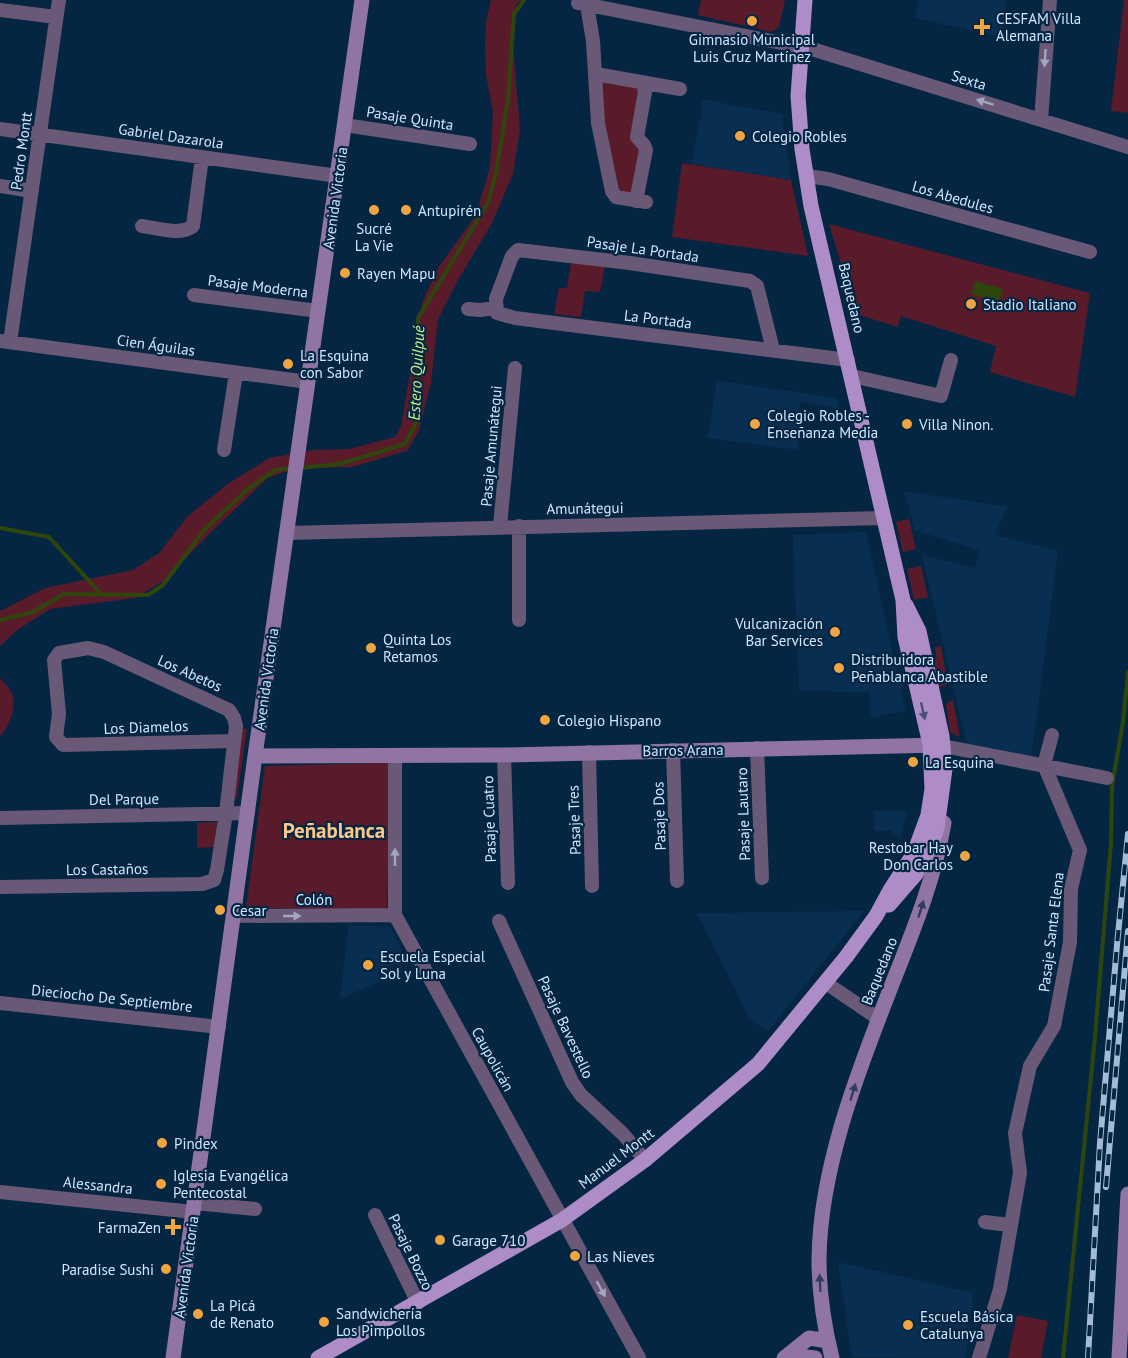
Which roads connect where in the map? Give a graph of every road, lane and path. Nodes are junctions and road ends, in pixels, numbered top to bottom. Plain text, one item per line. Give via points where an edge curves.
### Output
1 (59, 0) edge
2 (362, 0) edge
3 (805, 0) edge
4 (1050, 0) edge
5 (0, 10) edge
6 (56, 17) junction
7 (801, 47) junction
8 (596, 74) junction
9 (643, 84) junction
10 (680, 89) dead end
11 (1041, 120) junction
12 (345, 125) junction
13 (0, 129) edge
14 (40, 134) junction
15 (470, 144) dead end
16 (1128, 147) edge
17 (202, 157) junction
18 (338, 176) junction
19 (807, 176) junction
20 (0, 186) edge
21 (32, 190) junction
22 (142, 226) dead end
23 (1090, 252) dead end
24 (194, 295) dead end
25 (496, 308) junction
26 (468, 309) dead end
27 (318, 311) junction
28 (5, 342) edge
29 (773, 350) junction
30 (848, 360) junction
31 (951, 360) dead end
32 (516, 368) dead end
33 (236, 373) junction
34 (852, 376) junction
35 (308, 382) junction
36 (224, 450) dead end
37 (883, 518) junction
38 (500, 526) junction
39 (519, 526) junction
40 (287, 534) junction
41 (519, 620) dead end
42 (1052, 735) dead end
43 (234, 741) junction
44 (59, 743) joint
45 (937, 745) junction
46 (758, 748) junction
47 (673, 750) junction
48 (589, 752) junction
49 (504, 754) junction
50 (255, 756) junction
51 (395, 756) junction
52 (1044, 765) junction
53 (945, 770) junction
54 (1107, 778) dead end
55 (226, 813) junction
56 (248, 813) junction
57 (0, 818) edge
58 (762, 878) dead end
59 (214, 880) joint
60 (677, 881) dead end
61 (508, 883) dead end
62 (592, 886) dead end
63 (0, 887) edge
64 (395, 915) junction
65 (234, 916) junction
66 (876, 916) junction
67 (499, 921) dead end
68 (826, 983) junction
69 (0, 1003) edge
70 (879, 1019) junction
71 (219, 1027) junction
72 (645, 1160) junction
73 (0, 1192) edge
74 (1128, 1194) edge
75 (194, 1208) junction
76 (255, 1209) dead end
77 (375, 1215) dead end
78 (562, 1220) junction
79 (985, 1222) dead end
80 (1127, 1222) edge
81 (1010, 1225) junction
82 (1125, 1291) edge
83 (418, 1303) junction
84 (828, 1341) junction
85 (786, 1357) edge
86 (173, 1358) edge
87 (318, 1358) edge
88 (639, 1358) edge
89 (815, 1358) edge
90 (832, 1358) edge
91 (979, 1358) edge
92 (1119, 1358) edge

1 - 6 street, Pedro Montt
2 - 12 street, Avenida Victoria
3 - 7 main road, Baquedano
4 -> 11 street
5 - 6 street
6 - 14 street, Pedro Montt
7 - 8 street, Sexta via 589,5
11 -> 7 street, Sexta
7 - 19 main road, Baquedano via 799,114
8 - 9 street
8 - 9 street via 598,123 612,191 616,197 641,202 652,147 637,137
9 - 10 street
11 - 16 street, Sexta
12 - 15 street, Pasaje Quinta
12 - 18 street, Avenida Victoria
13 - 14 street, Gabriel Dazarola
14 - 17 street, Gabriel Dazarola
14 - 21 street, Pedro Montt
17 - 18 street, Gabriel Dazarola
17 - 22 street via 193,226 182,231
18 - 27 street, Avenida Victoria
19 - 23 street, Los Abedules
19 - 30 main road, Baquedano
20 - 21 street
21 - 28 street, Pedro Montt
24 - 27 street, Pasaje Moderna
25 - 26 street, La Portada
25 - 29 street, La Portada via 497,313 515,318
25 - 29 street, Pasaje La Portada via 512,256 518,250 750,281 757,286
27 - 35 street, Avenida Victoria
28 - 33 street, Cien Águilas
29 - 30 street, La Portada
30 - 34 main road, Baquedano
31 - 34 street via 941,396
32 - 38 street, Pasaje Amunátegui
33 - 35 street, Cien Águilas
33 - 36 street
34 - 37 main road, Baquedano
35 - 40 street, Avenida Victoria
37 - 39 street, Amunátegui
37 - 45 main road, Baquedano via 903,600 905,637
38 - 39 street, Amunátegui
38 - 40 street, Amunátegui
39 - 41 street
40 - 50 street, Avenida Victoria
42 - 52 street
43 - 44 street, Los Diamelos via 67,746
43 - 44 street, Los Abetos via 234,718 229,710 88,648 59,654 54,660
43 - 55 street, Los Abetos
45 - 46 street, Barros Arana
45 - 52 street, Barros Arana
45 - 53 main road, Baquedano
45 - 66 main road, Manuel Montt via 920,840
46 - 47 street, Barros Arana
46 - 58 street, Pasaje Lautaro
47 - 48 street, Barros Arana
47 - 60 street, Pasaje Dos
48 - 49 street, Barros Arana
48 - 62 street, Pasaje Tres
49 - 51 street, Barros Arana
49 - 61 street, Pasaje Cuatro
50 - 51 street, Barros Arana
50 - 56 street, Avenida Victoria
64 -> 51 street, Caupolicán
52 - 54 street, Barros Arana
52 - 81 street, Pasaje Santa Elena via 1080,850 1071,889 1070,942 1054,1026 1030,1066 1015,1133 1027,1174
53 - 66 main road, Manuel Montt via 937,828 925,858 897,896
70 -> 53 street, Baquedano via 921,912 935,861 946,806
55 - 56 street, Del Parque
55 - 57 street, Del Parque
55 - 59 street, Los Abetos
56 - 65 street, Avenida Victoria
59 - 63 street, Los Castaños via 202,884
65 -> 64 street, Colón
64 - 78 street, Caupolicán
65 - 71 street, Avenida Victoria
66 - 68 main road, Manuel Montt
67 - 72 street, Pasaje Bavestello via 572,1082
68 - 70 street
68 - 72 main road, Manuel Montt via 758,1064
69 - 71 street, Dieciocho De Septiembre
84 -> 70 street, Baquedano via 819,1259 826,1192 846,1113
71 - 75 street, Avenida Victoria
72 - 78 main road, Manuel Montt
73 - 75 street, Alessandra
74 - 80 street
75 - 76 street, Alessandra
75 - 86 street, Avenida Victoria
77 - 83 street, Pasaje Bozzo
78 - 83 main road, Manuel Montt
78 -> 88 street, Caupolicán
79 - 81 street
80 - 82 street
81 - 91 street, Pasaje Santa Elena via 1000,1289
82 - 92 street
83 - 87 main road, Manuel Montt
84 - 85 street via 809,1338
84 - 90 street, Baquedano
85 - 89 street

